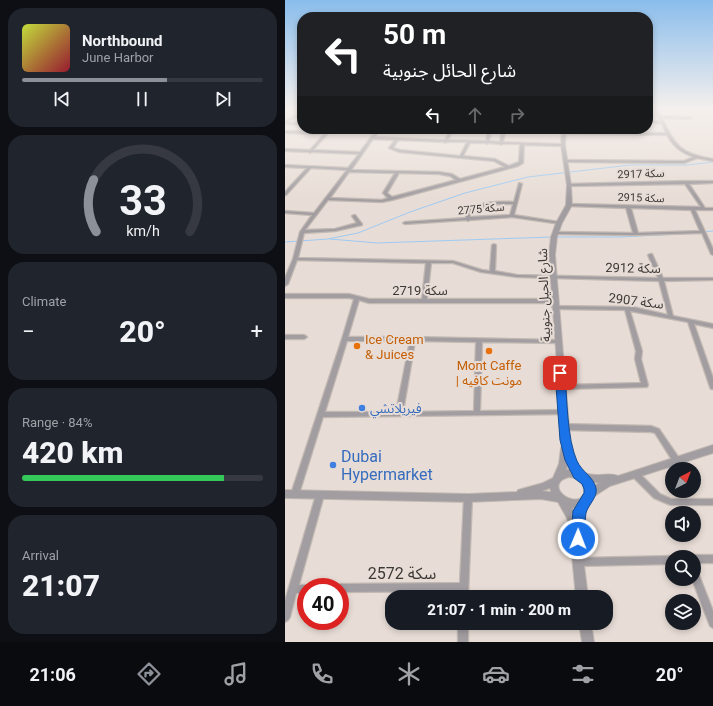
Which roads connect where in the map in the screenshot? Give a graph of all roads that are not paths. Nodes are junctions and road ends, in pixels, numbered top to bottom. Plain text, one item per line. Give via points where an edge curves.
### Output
1 (322, 138) edge
2 (372, 138) joint
3 (447, 138) edge
4 (488, 138) edge
5 (502, 138) edge
6 (564, 138) edge
7 (671, 138) edge
8 (396, 140) junction
9 (445, 142) junction
10 (469, 142) junction
11 (487, 143) junction
12 (501, 144) junction
13 (522, 144) junction
14 (563, 146) junction
15 (285, 150) edge
16 (310, 152) junction
17 (361, 154) junction
18 (461, 157) junction
19 (697, 157) junction
20 (713, 160) edge
21 (565, 161) junction
22 (285, 166) edge
23 (310, 167) junction
24 (508, 167) junction
25 (349, 170) junction
26 (398, 172) junction
27 (459, 180) junction
28 (686, 182) junction
29 (713, 182) edge
30 (520, 184) dead end
31 (569, 185) junction
32 (286, 192) edge
33 (392, 199) junction
34 (327, 200) junction
35 (515, 203) junction
36 (569, 205) junction
37 (628, 206) junction
38 (704, 209) junction
39 (713, 209) edge
40 (693, 210) junction
41 (285, 212) edge
42 (315, 214) junction
43 (354, 216) dead end
44 (512, 216) junction
45 (468, 220) junction
46 (405, 223) dead end
47 (559, 223) junction
48 (302, 232) junction
49 (703, 232) junction
50 (556, 233) junction
51 (636, 234) junction
52 (494, 245) dead end
53 (711, 245) edge
54 (713, 254) edge
55 (650, 255) dead end
56 (295, 260) junction
57 (429, 261) junction
58 (492, 273) junction
59 (553, 277) junction
60 (713, 279) edge
61 (661, 280) junction
62 (285, 284) edge
63 (285, 296) edge
64 (357, 298) junction
65 (423, 301) junction
66 (555, 304) junction
67 (627, 309) junction
68 (671, 317) junction
69 (691, 322) junction
70 (713, 326) edge
71 (285, 337) edge
72 (304, 337) dead end
73 (345, 339) junction
74 (413, 339) junction
75 (479, 340) junction
76 (558, 341) junction
77 (561, 387) junction
78 (713, 388) edge
79 (563, 412) junction
80 (477, 413) junction
81 (399, 414) junction
82 (320, 415) junction
83 (564, 427) junction
84 (566, 440) junction
85 (713, 450) edge
86 (677, 461) junction
87 (635, 474) junction
88 (581, 476) junction
89 (557, 479) junction
90 (290, 494) edge
91 (320, 495) junction
92 (505, 496) junction
93 (587, 497) junction
94 (468, 498) junction
95 (561, 500) junction
96 (713, 502) edge
97 (701, 559) edge
98 (713, 559) edge
99 (665, 560) edge
100 (578, 562) junction
101 (699, 586) edge
102 (464, 587) joint
103 (349, 588) edge
104 (293, 589) junction
105 (297, 589) edge
106 (581, 590) edge
107 (285, 617) edge
108 (713, 623) edge
109 (463, 630) edge
110 (586, 630) edge
111 (463, 642) edge
112 (588, 642) edge

1 - 16 street
2 - 8 street
2 - 17 street
3 - 9 street
4 - 11 street
5 - 12 street
6 - 14 street, شارع الحيل جنوبية
7 - 19 street via 679,150
8 - 9 street
8 - 18 street via 391,148 395,150
9 - 10 street
10 - 11 street
10 - 18 street
11 - 12 street
12 - 13 street
13 - 14 street
13 - 24 street via 521,163
14 - 21 street, شارع الحيل جنوبية
15 - 16 street
16 - 17 street
17 - 25 street
18 - 24 street via 495,160
19 - 20 street
19 - 21 street via 683,162
21 - 31 street, شارع الحيل جنوبية
22 - 23 street
23 - 25 street
23 - 32 street
24 - 27 street
25 - 26 street
25 - 34 street
26 - 27 street via 447,174
26 - 33 street via 385,193
27 - 33 street
28 - 29 street, سكة 2917
28 - 31 street, سكة 2917
28 - 38 street
30 - 35 street
31 - 36 street, شارع الحيل جنوبية
33 - 34 street via 377,202
34 - 42 street
35 - 44 street
35 - 45 street via 477,207 467,212
36 - 37 street, سكة 2915
36 - 47 street, شارع الحيل جنوبية
37 - 40 street, سكة 2915
37 - 51 street
38 - 39 street, سكة 2915
38 - 40 street, سكة 2915
40 - 49 street
41 - 42 street
42 - 48 street
43 - 48 street via 360,224 335,230
44 - 45 street, سكة 2775
44 - 47 street, سكة 2775
45 - 46 street, سكة 2775
47 - 50 street, شارع الحيل جنوبية
48 - 56 street
49 - 51 street
49 - 53 street
50 - 51 street
50 - 59 street, شارع الحيل جنوبية via 552,255
52 - 58 street
53 - 54 street
55 - 61 street
56 - 57 street, سكة 2912
56 - 62 street
57 - 58 street, سكة 2912 via 453,262
57 - 65 street
58 - 59 street, سكة 2912
59 - 61 street, سكة 2912
59 - 66 street, شارع الحيل جنوبية
60 - 61 street, سكة 2912
61 - 68 street
63 - 64 street, سكة 2719
64 - 65 street, سكة 2719 via 369,301
64 - 73 street
65 - 66 street, سكة 2719
66 - 67 street, سكة 2907
66 - 76 street, شارع الحيل جنوبية
67 - 68 street, سكة 2907
67 - 77 street via 645,385
68 - 69 street, سكة 2907
69 - 70 street, سكة 2907
69 - 78 street
71 - 72 street
73 - 74 street
73 - 82 street
74 - 75 street
74 - 81 street
75 - 76 street
75 - 80 street
76 - 77 street, شارع الحيل جنوبية
77 - 79 street, شارع الحيل جنوبية
79 - 80 street
79 - 83 street, شارع الحيل جنوبية
80 - 81 street
81 - 82 street
82 - 90 street
83 - 84 street, شارع الحيل جنوبية
83 - 86 street via 651,429 657,431
84 - 88 street via 571,460
84 - 89 street via 565,459
85 - 86 street
86 - 87 street
87 - 88 street via 605,479
87 - 93 street via 607,483
87 - 96 street via 657,496 671,502
88 - 89 street via 567,473
88 - 93 street via 589,485
89 - 92 street via 536,489
89 - 95 street via 554,490
90 - 91 street
91 - 94 street
91 - 104 street
92 - 94 street
92 - 95 street via 541,495
93 - 95 street via 574,504
93 - 100 street via 578,518
94 - 102 street
95 - 100 street via 572,517
97 - 98 street
99 - 100 street
100 - 106 street
101 - 108 street
102 - 103 street, سكة 2572
104 - 105 street
104 - 107 street
109 - 111 street
110 - 112 street

